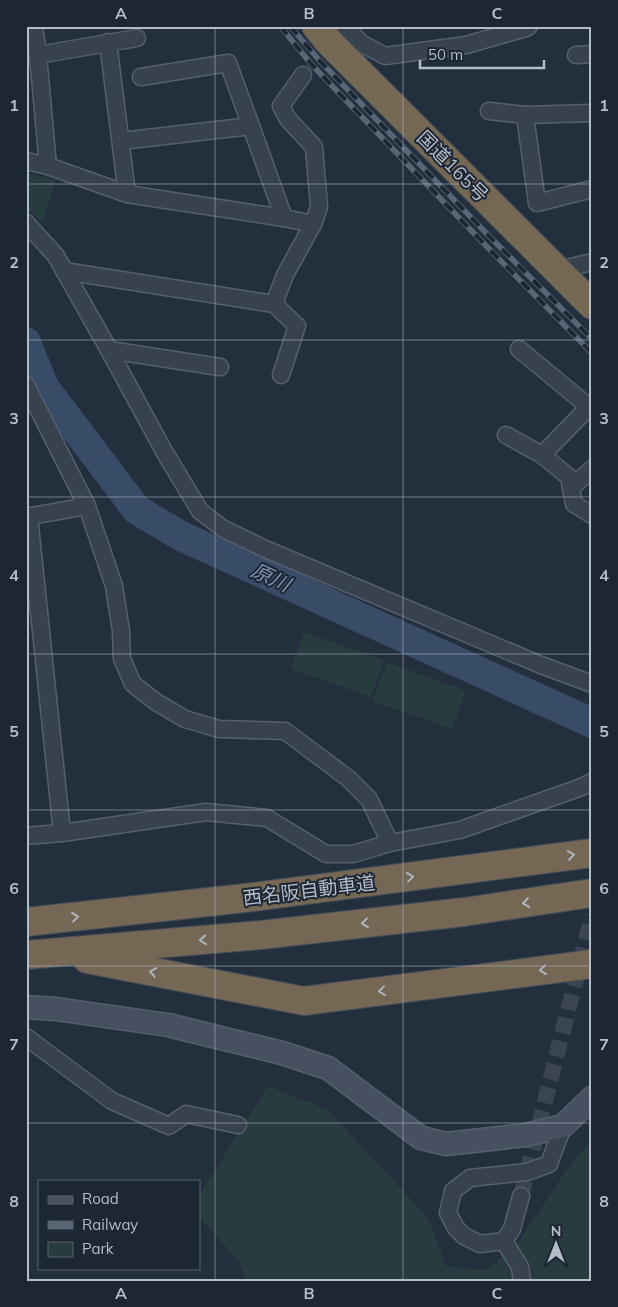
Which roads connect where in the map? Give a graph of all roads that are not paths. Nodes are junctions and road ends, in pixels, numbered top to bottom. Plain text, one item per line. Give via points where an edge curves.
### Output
1 (34, 26) edge
2 (316, 26) edge
3 (345, 26) edge
4 (529, 26) edge
5 (137, 38) dead end
6 (108, 42) junction
7 (38, 55) junction
8 (303, 75) dead end
9 (141, 77) dead end
10 (489, 111) dead end
11 (592, 113) edge
12 (525, 114) junction
13 (251, 126) junction
14 (120, 141) junction
15 (26, 161) edge
16 (48, 166) junction
17 (592, 189) edge
18 (127, 194) junction
19 (284, 218) junction
20 (26, 223) edge
21 (313, 224) junction
22 (592, 262) edge
23 (558, 270) junction
24 (64, 271) junction
25 (274, 304) junction
26 (592, 305) edge
27 (518, 349) dead end
28 (109, 350) junction
29 (220, 367) dead end
30 (282, 375) dead end
31 (26, 384) edge
32 (506, 435) dead end
33 (542, 455) junction
34 (592, 469) edge
35 (571, 488) junction
36 (87, 506) junction
37 (592, 515) edge
38 (28, 517) edge
39 (592, 684) edge
40 (592, 782) edge
41 (62, 833) junction
42 (26, 836) edge
43 (390, 843) junction
44 (592, 853) edge
45 (592, 893) edge
46 (26, 922) edge
47 (55, 953) junction
48 (26, 955) edge
49 (592, 964) edge
50 (26, 1007) edge
51 (26, 1037) edge
52 (592, 1098) edge
53 (238, 1124) dead end
54 (563, 1126) junction
55 (521, 1196) tunnel mouth
56 (504, 1241) junction
57 (522, 1281) edge

1 - 7 street
2 - 23 highway, 国道165号
3 - 4 street via 361,43 385,56 466,45
5 - 6 street
6 - 7 street
6 - 14 street
7 - 16 street
8 - 21 street via 281,106 288,119 314,147 319,207
9 - 13 street via 228,63
10 - 12 street
11 - 12 street
12 - 17 street via 537,203
13 - 14 street
13 - 19 street
14 - 18 street
15 - 16 street
16 - 18 street
18 - 19 street
19 - 21 street
20 - 24 street via 56,256
21 - 25 street via 285,275
22 - 23 street
23 - 26 highway, 国道165号
24 - 25 street
24 - 28 street
25 - 30 street via 297,326
27 - 33 street via 589,406
28 - 29 street
28 - 39 street via 200,511 222,528 263,548
31 - 36 street
32 - 33 street
33 - 35 street via 569,477
34 - 35 street
35 - 37 street via 574,504
36 - 38 street
36 - 43 street via 114,586 122,659 133,684 185,718 219,729 285,731 369,799
38 - 41 street
40 - 43 street via 460,830
41 - 42 street
41 - 43 street via 206,812 267,818 326,854 353,854
46 -> 44 highway, 西名阪自動車道 via 255,897
45 -> 47 highway, 西名阪自動車道 via 464,912
47 - 48 highway, 西名阪自動車道
49 -> 47 highway via 304,1001
50 - 54 street via 168,1025 282,1053 328,1068 421,1138 446,1144 526,1135
51 - 53 street via 112,1101 169,1126 186,1114
52 - 54 street
54 - 56 street via 549,1164 527,1172 470,1178 453,1192 448,1213 464,1236 480,1244
55 - 56 street via 512,1229
56 - 57 street via 520,1267

